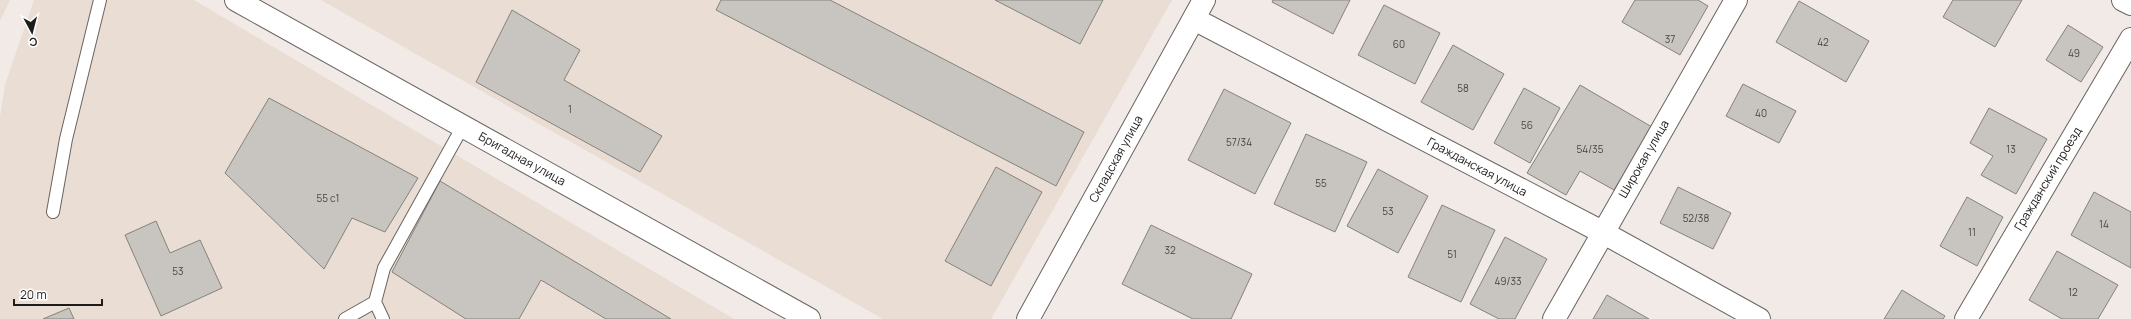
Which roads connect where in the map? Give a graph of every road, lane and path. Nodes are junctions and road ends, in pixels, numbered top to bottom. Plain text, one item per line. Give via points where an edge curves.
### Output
1 (100, 0) edge
2 (236, 0) edge
3 (1204, 0) edge
4 (1736, 0) edge
5 (2123, 0) edge
6 (2131, 4) edge
7 (1194, 19) junction
8 (2131, 39) edge
9 (463, 126) junction
10 (53, 212) dead end
11 (1602, 232) junction
12 (375, 302) junction
13 (345, 319) edge
14 (383, 319) edge
15 (809, 319) edge
16 (1028, 319) edge
17 (1554, 319) edge
18 (1759, 319) edge
19 (1966, 319) edge

1 - 10 lane via 66,139
2 - 9 street, Бригадная улица
3 - 7 street, Складская улица
4 - 11 street, Широкая улица
5 - 6 street
7 - 11 street, Гражданская улица
7 - 16 street, Складская улица
8 - 19 street, Гражданский проезд
9 - 12 lane via 384,268
9 - 15 street, Бригадная улица
11 - 17 street, Широкая улица
11 - 18 street, Гражданская улица
12 - 13 lane
12 - 14 lane

